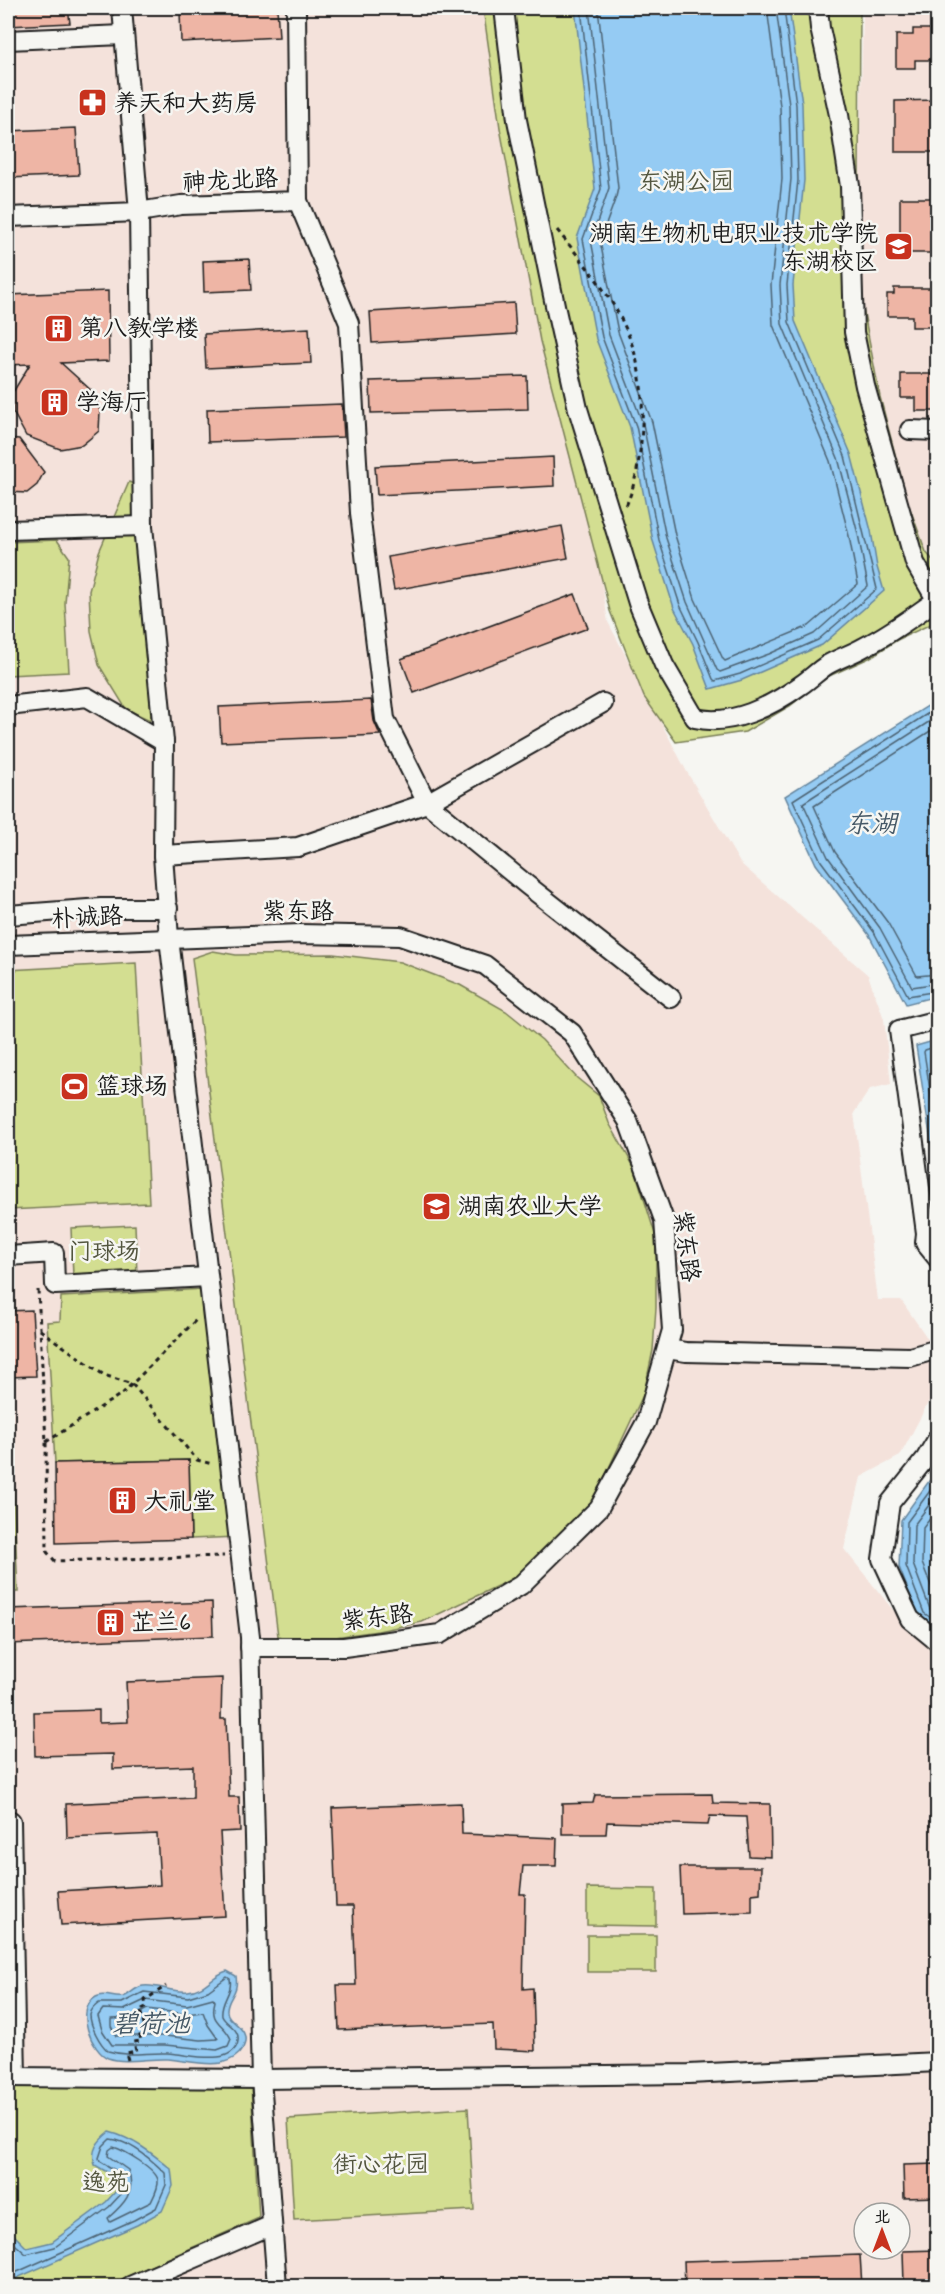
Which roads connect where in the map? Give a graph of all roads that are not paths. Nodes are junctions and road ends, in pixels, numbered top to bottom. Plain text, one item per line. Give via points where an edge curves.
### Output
1 (122, 8) edge
2 (296, 8) edge
3 (504, 8) edge
4 (818, 8) edge
5 (123, 34) junction
6 (8, 40) edge
7 (298, 201) junction
8 (139, 212) junction
9 (8, 217) edge
10 (910, 430) dead end
11 (938, 431) edge
12 (143, 526) junction
13 (8, 530) edge
14 (938, 598) edge
15 (603, 703) dead end
16 (8, 706) edge
17 (164, 742) junction
18 (427, 803) junction
19 (163, 855) junction
20 (168, 908) junction
21 (8, 915) edge
22 (169, 938) junction
23 (8, 945) edge
24 (671, 998) dead end
25 (938, 1020) edge
26 (934, 1231) edge
27 (8, 1256) edge
28 (938, 1259) edge
29 (208, 1276) junction
30 (667, 1349) junction
31 (938, 1349) edge
32 (938, 1438) edge
33 (938, 1642) edge
34 (250, 1647) junction
35 (8, 1821) edge
36 (938, 2062) edge
37 (12, 2077) edge
38 (261, 2079) junction
39 (272, 2225) junction
40 (130, 2286) edge
41 (277, 2286) edge

1 - 5 street
2 - 7 street, 神龙北路
3 - 14 street via 520,131 578,409 639,603 664,665 694,718 710,722 768,706
4 - 14 street via 850,186 854,332 865,386 915,563
5 - 6 street
5 - 8 street
7 - 8 street, 神龙北路 via 181,205
7 - 18 street via 349,323 360,513 385,719
8 - 9 street, 神龙北路
8 - 12 street
10 - 11 street
12 - 13 street
12 - 17 street
15 - 18 street
16 - 17 street via 87,697
17 - 19 street
18 - 19 street via 298,847
18 - 24 street
19 - 20 street
20 - 21 street
20 - 22 street
22 - 23 street, 朴诚路
22 - 29 street
22 - 30 street, 紫东路 via 400,936 485,965 572,1033 628,1121 664,1220 672,1330
25 - 26 street via 899,1030
26 - 28 street via 925,1243
27 - 29 street via 54,1253 55,1285
29 - 34 street
30 - 31 street via 910,1357
30 - 34 street, 紫东路 via 646,1422 599,1508 521,1586 440,1634 344,1647
32 - 33 street via 890,1503 882,1559 910,1619
34 - 38 street
35 - 37 street
36 - 38 street via 689,2074
37 - 38 street
38 - 39 street
39 - 40 street
39 - 41 street

